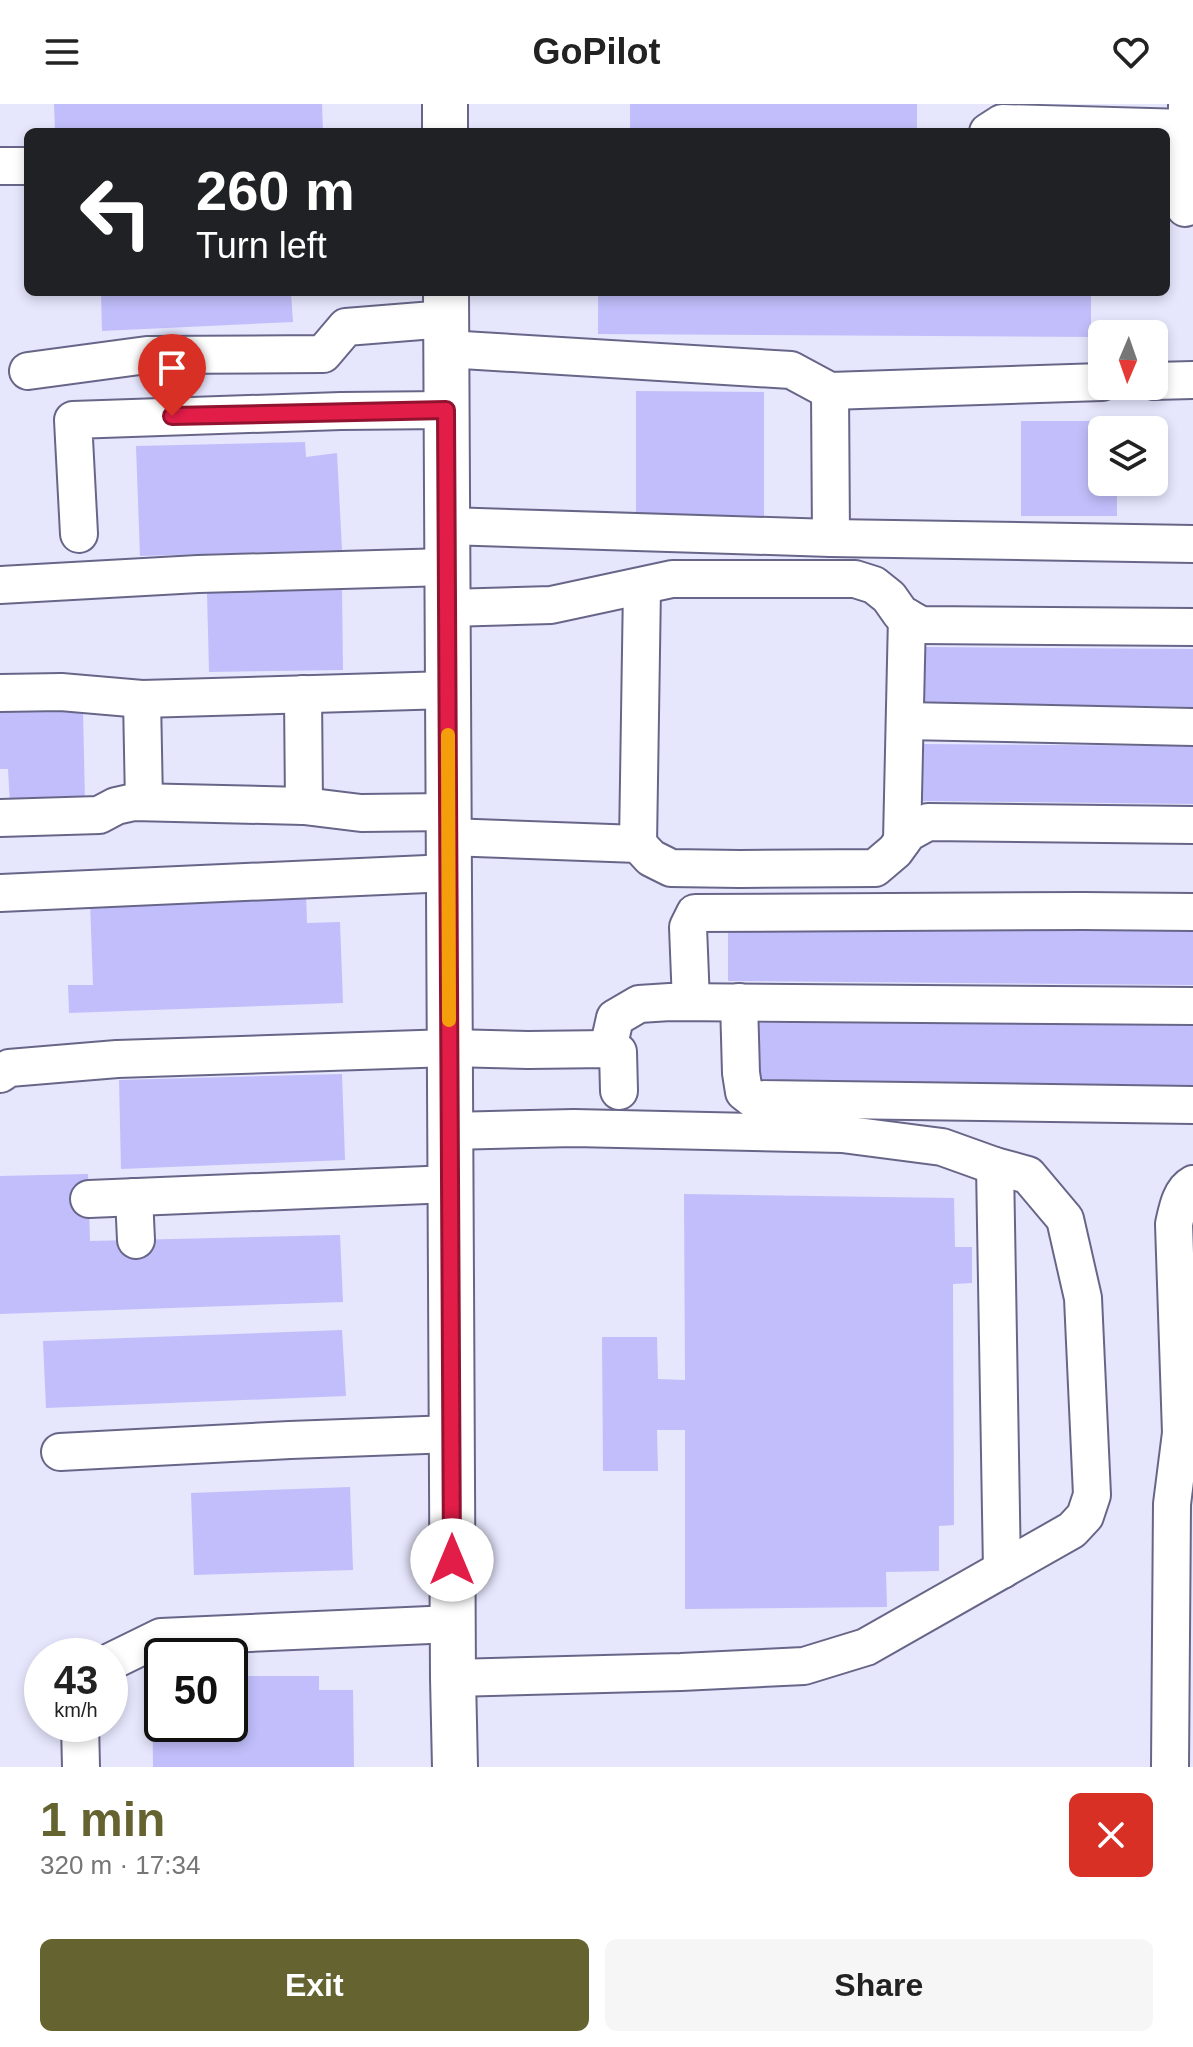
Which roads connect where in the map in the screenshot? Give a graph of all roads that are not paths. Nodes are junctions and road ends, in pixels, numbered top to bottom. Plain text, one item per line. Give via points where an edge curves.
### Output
1 (445, 104) edge
2 (1186, 116) edge
3 (445, 128) edge
4 (994, 128) edge
5 (0, 166) edge
6 (24, 166) edge
7 (1184, 208) edge
8 (446, 320) edge
9 (28, 371) dead end
10 (1193, 380) edge
11 (1168, 381) edge
12 (1088, 382) edge
13 (830, 391) junction
14 (446, 410) junction
15 (79, 534) dead end
16 (831, 538) junction
17 (1193, 544) edge
18 (447, 567) junction
19 (0, 585) edge
20 (642, 587) junction
21 (907, 617) junction
22 (1193, 627) edge
23 (448, 690) junction
24 (0, 693) edge
25 (303, 694) junction
26 (142, 699) junction
27 (905, 721) junction
28 (1193, 727) edge
29 (144, 802) junction
30 (304, 806) junction
31 (0, 818) edge
32 (1193, 825) edge
33 (448, 841) junction
34 (902, 841) junction
35 (638, 844) junction
36 (0, 893) edge
37 (1193, 912) edge
38 (691, 1002) junction
39 (739, 1002) junction
40 (1193, 1006) edge
41 (450, 1048) junction
42 (608, 1049) junction
43 (0, 1074) edge
44 (619, 1091) dead end
45 (1193, 1105) edge
46 (450, 1131) junction
47 (995, 1166) junction
48 (450, 1184) junction
49 (1193, 1184) edge
50 (134, 1197) junction
51 (89, 1199) dead end
52 (136, 1240) dead end
53 (1187, 1433) edge
54 (452, 1434) junction
55 (60, 1452) dead end
56 (1002, 1570) junction
57 (452, 1624) junction
58 (128, 1653) edge
59 (453, 1678) junction
60 (80, 1742) edge
61 (81, 1767) edge
62 (455, 1767) edge
63 (1170, 1767) edge

1 - 3 main road
2 - 4 lane via 1002,123
2 - 7 lane
5 - 6 lane
8 - 9 lane via 346,327 323,354 147,355
8 - 13 lane via 791,370
8 - 14 main road
10 - 11 lane
12 - 13 lane
13 - 16 lane
14 - 15 lane via 73,420
14 - 18 main road
16 - 17 lane
16 - 18 lane
18 - 19 lane
18 - 20 lane via 551,605
18 - 23 main road
20 - 21 lane via 672,579 855,579 874,585
20 - 35 lane
21 - 22 lane via 921,625
21 - 27 lane
23 - 25 lane
23 - 33 main road
24 - 26 lane
25 - 26 lane
25 - 30 lane
26 - 29 lane
27 - 28 lane
27 - 34 lane
29 - 30 lane
29 - 31 lane via 99,815
30 - 33 lane via 361,813
32 - 34 lane via 928,822
33 - 35 lane
33 - 36 lane
33 - 41 main road
34 - 35 lane via 875,868 671,868
37 - 38 lane via 695,913 688,927
38 - 39 lane
38 - 42 lane via 639,1004 615,1018
39 - 40 lane
39 - 45 lane via 741,1073 744,1092 753,1099
41 - 42 lane
41 - 43 lane via 117,1059 9,1068
41 - 46 main road
42 - 44 lane via 618,1052
46 - 47 lane via 842,1134 942,1147
46 - 48 main road
47 - 56 lane
47 - 56 lane via 1028,1175 1065,1219 1083,1298 1092,1495 1085,1516 1072,1530
48 - 50 lane
48 - 54 main road
49 - 53 lane via 1177,1207 1174,1224
50 - 51 lane
50 - 52 lane
53 - 63 lane via 1172,1504
54 - 55 lane
54 - 57 main road
56 - 59 lane via 866,1647 804,1666
57 - 58 lane via 161,1637
57 - 59 main road
59 - 62 main road
60 - 61 lane

